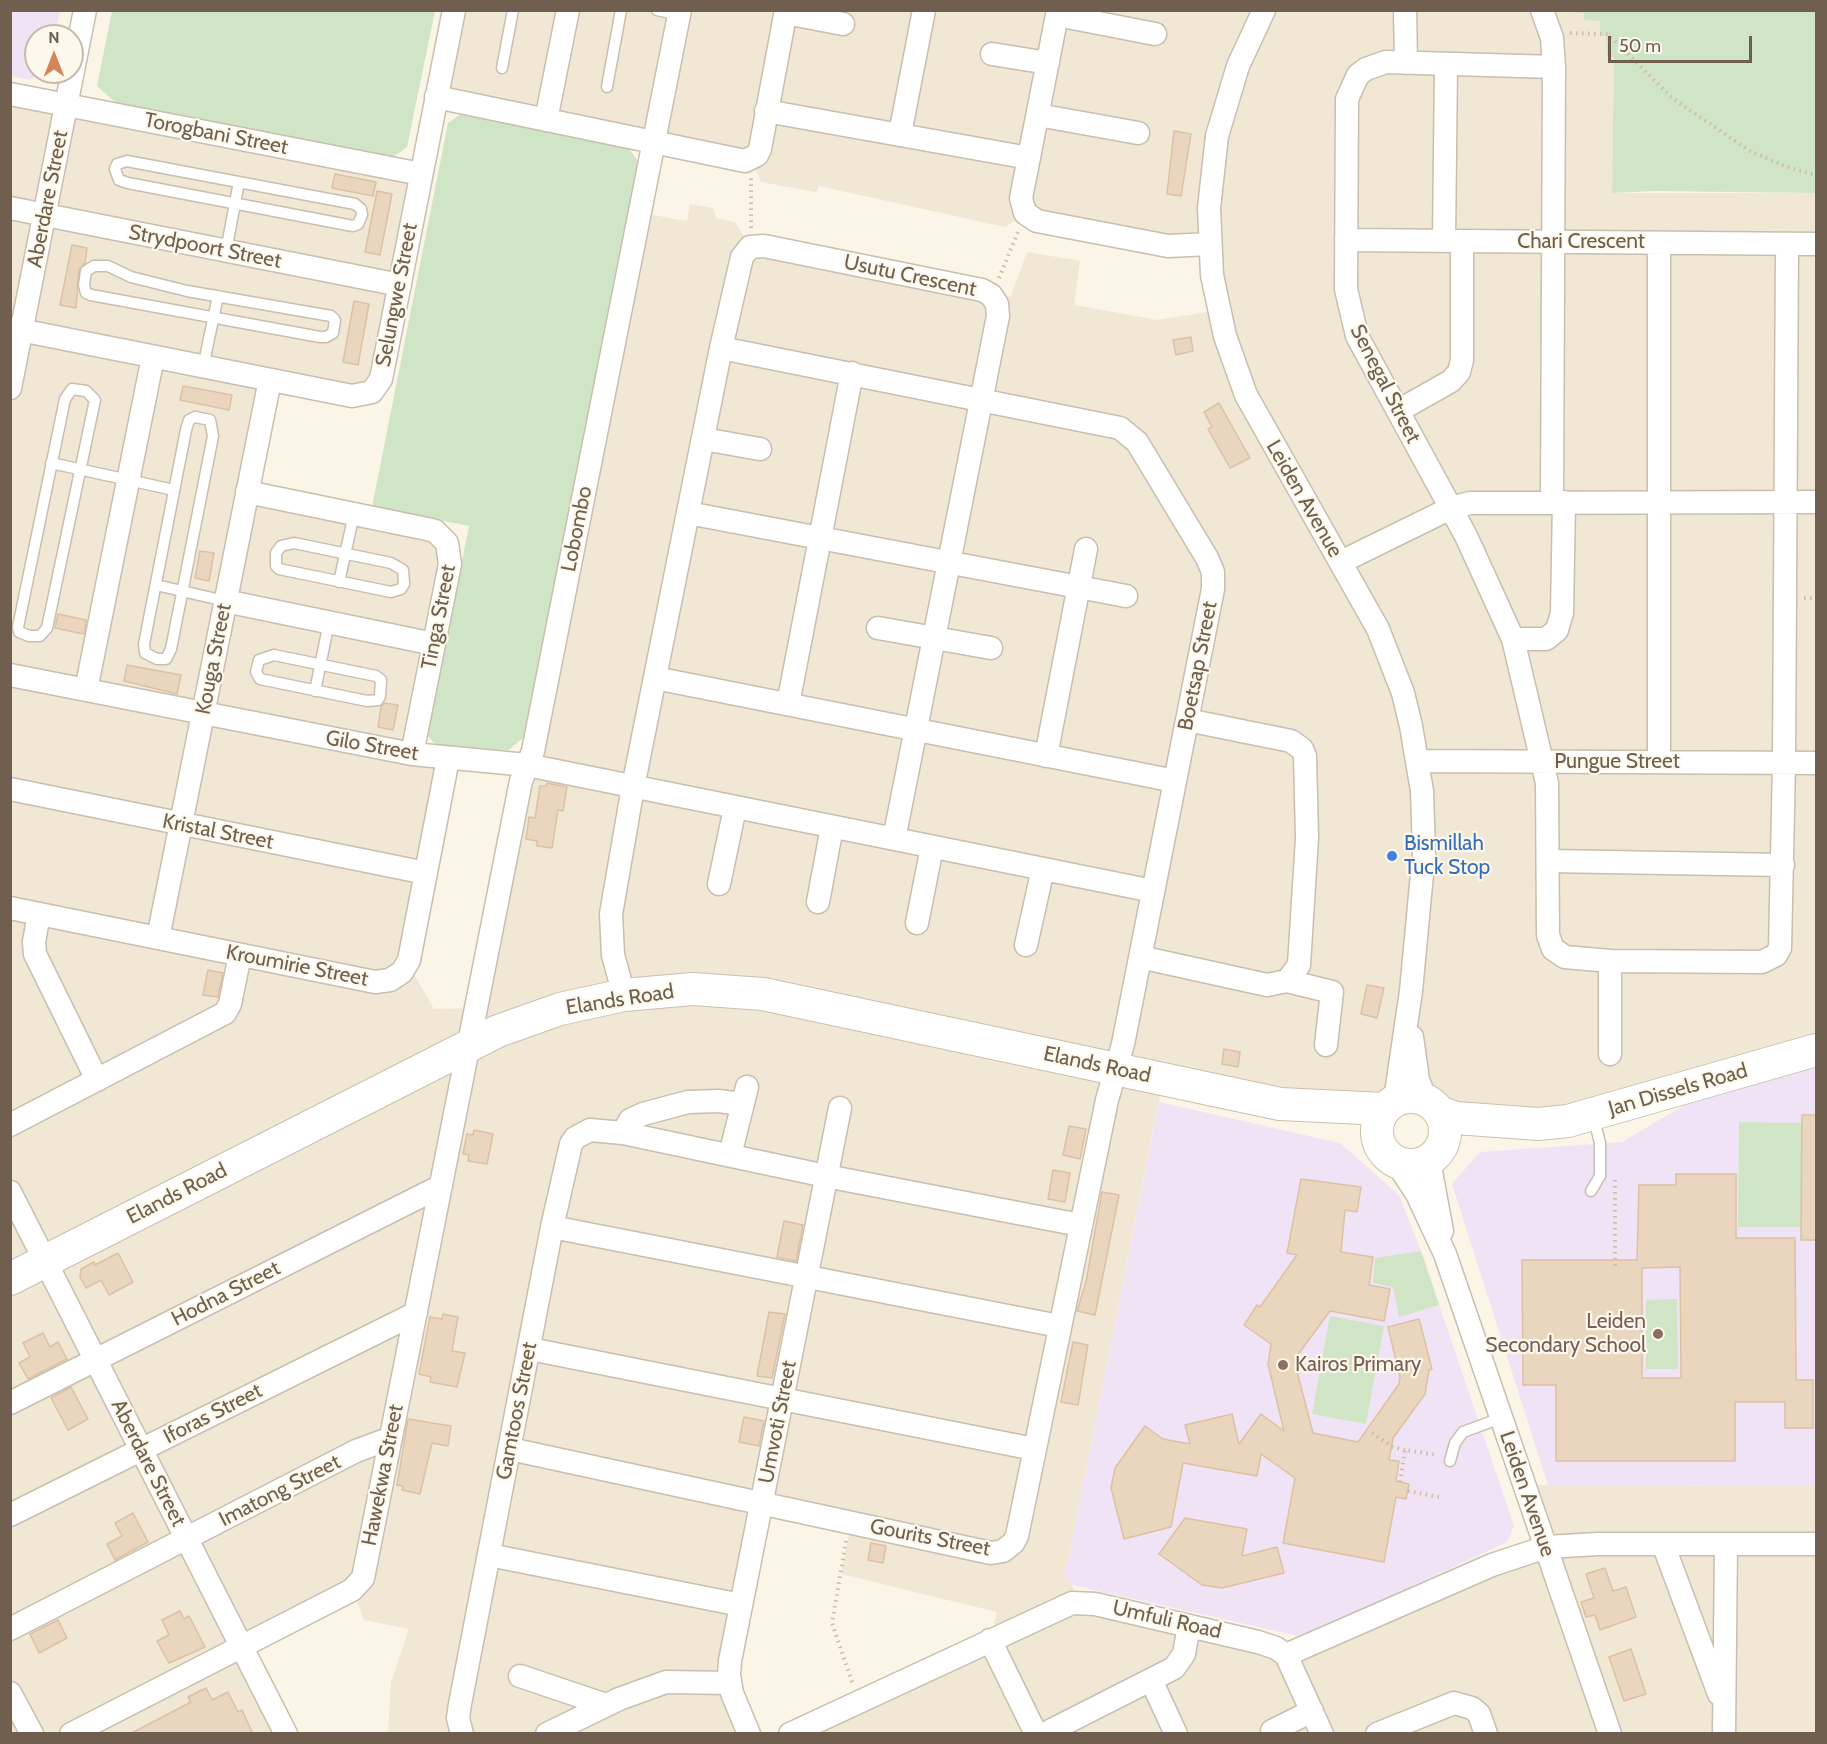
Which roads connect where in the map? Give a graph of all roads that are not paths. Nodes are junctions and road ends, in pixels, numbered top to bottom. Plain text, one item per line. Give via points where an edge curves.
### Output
1 (85, 10) edge
2 (454, 10) edge
3 (513, 10) edge
4 (568, 10) edge
5 (621, 10) edge
6 (924, 10) edge
7 (1264, 10) edge
8 (1405, 10) edge
9 (1542, 10) edge
10 (672, 12) edge
11 (786, 12) edge
12 (1058, 13) edge
13 (843, 24) dead end
14 (1155, 34) dead end
15 (992, 54) dead end
16 (1048, 63) junction
17 (1406, 63) junction
18 (1446, 64) junction
19 (1554, 67) junction
20 (502, 68) dead end
21 (607, 87) dead end
22 (10, 94) edge
23 (436, 98) junction
24 (67, 104) junction
25 (766, 111) junction
26 (1038, 115) junction
27 (546, 120) junction
28 (900, 134) junction
29 (1138, 134) dead end
30 (654, 143) junction
31 (1029, 158) junction
32 (421, 174) junction
33 (239, 182) junction
34 (235, 204) junction
35 (10, 208) edge
36 (45, 215) junction
37 (1347, 240) junction
38 (1453, 241) junction
39 (1554, 242) junction
40 (1659, 243) junction
41 (1210, 244) junction
42 (1787, 244) junction
43 (1816, 244) edge
44 (226, 250) junction
45 (399, 285) junction
46 (218, 297) junction
47 (213, 318) junction
48 (16, 330) edge
49 (721, 348) junction
50 (153, 357) junction
51 (203, 367) junction
52 (852, 373) junction
53 (270, 380) junction
54 (10, 388) edge
55 (981, 400) junction
56 (1398, 411) junction
57 (703, 439) junction
58 (760, 449) dead end
59 (51, 463) junction
60 (81, 470) junction
61 (128, 481) junction
62 (174, 490) junction
63 (247, 492) junction
64 (1558, 502) junction
65 (1659, 502) junction
66 (1786, 502) junction
67 (1816, 502) edge
68 (1451, 508) junction
69 (688, 513) junction
70 (354, 514) junction
71 (820, 538) junction
72 (1086, 549) dead end
73 (346, 553) junction
74 (949, 562) junction
75 (1341, 562) junction
76 (339, 582) junction
77 (156, 585) junction
78 (1079, 587) junction
79 (183, 591) junction
80 (1126, 596) dead end
81 (225, 602) junction
82 (329, 622) junction
83 (878, 628) dead end
84 (934, 638) junction
85 (1513, 639) junction
86 (434, 644) junction
87 (991, 648) dead end
88 (320, 666) junction
89 (10, 675) edge
90 (655, 678) junction
91 (86, 690) junction
92 (315, 691) junction
93 (788, 705) junction
94 (203, 713) junction
95 (1187, 720) junction
96 (916, 730) junction
97 (412, 754) junction
98 (1046, 756) junction
99 (448, 759) junction
100 (1418, 761) junction
101 (1544, 762) junction
102 (1659, 762) junction
103 (1785, 763) junction
104 (1816, 763) edge
105 (527, 765) junction
106 (1175, 781) junction
107 (633, 787) junction
108 (10, 789) edge
109 (735, 807) junction
110 (180, 825) junction
111 (832, 827) junction
112 (894, 839) junction
113 (932, 847) junction
114 (1549, 861) junction
115 (1784, 865) junction
116 (1043, 869) junction
117 (426, 873) junction
118 (719, 884) dead end
119 (1153, 891) junction
120 (818, 902) dead end
121 (10, 908) edge
122 (39, 914) junction
123 (917, 923) dead end
124 (158, 938) junction
125 (1026, 945) dead end
126 (240, 955) junction
127 (1140, 957) junction
128 (1610, 961) junction
129 (1287, 981) junction
130 (624, 995) junction
131 (469, 1046) junction
132 (1326, 1046) dead end
133 (1816, 1050) edge
134 (1610, 1054) dead end
135 (1116, 1068) junction
136 (97, 1080) junction
137 (1280, 1104) junction
138 (1412, 1106) junction
139 (840, 1108) dead end
140 (1593, 1115) junction
141 (1538, 1124) junction
142 (10, 1125) edge
143 (623, 1133) junction
144 (1436, 1152) junction
145 (1388, 1154) junction
146 (730, 1155) junction
147 (826, 1176) junction
148 (441, 1186) junction
149 (1591, 1191) dead end
150 (10, 1192) edge
151 (1080, 1225) junction
152 (552, 1227) junction
153 (1445, 1254) junction
154 (46, 1261) junction
155 (807, 1277) junction
156 (10, 1279) edge
157 (416, 1313) junction
158 (1059, 1326) junction
159 (530, 1350) junction
160 (96, 1360) junction
161 (783, 1399) junction
162 (10, 1403) edge
163 (1502, 1418) junction
164 (391, 1438) junction
165 (142, 1449) junction
166 (510, 1449) junction
167 (1034, 1449) junction
168 (1450, 1459) road end
169 (762, 1503) junction
170 (10, 1515) edge
171 (187, 1539) junction
172 (1662, 1544) junction
173 (1726, 1544) junction
174 (1816, 1544) edge
175 (1546, 1547) junction
176 (489, 1555) junction
177 (741, 1605) junction
178 (1189, 1626) junction
179 (10, 1629) edge
180 (990, 1640) junction
181 (242, 1648) junction
182 (1286, 1655) junction
183 (520, 1676) dead end
184 (1151, 1680) junction
185 (730, 1683) junction
186 (10, 1693) edge
187 (606, 1705) junction
188 (1724, 1705) junction
189 (1312, 1711) junction
190 (1272, 1731) dead end
191 (32, 1734) edge
192 (71, 1734) edge
193 (286, 1734) edge
194 (462, 1734) edge
195 (547, 1734) edge
196 (749, 1734) edge
197 (790, 1734) edge
198 (1036, 1734) edge
199 (1044, 1734) edge
200 (1176, 1734) edge
201 (1322, 1734) edge
202 (1377, 1734) edge
203 (1486, 1734) edge
204 (1610, 1734) edge
205 (1724, 1734) edge

1 - 24 street, Aberdare Street
2 - 23 street, Selungwe Street
3 - 20 lane
4 - 27 street
5 - 21 lane
6 - 28 street
7 - 41 street, Leiden Avenue via 1238,66 1217,136 1210,190
8 - 17 street
9 - 19 street via 1550,32
10 - 30 street, Lobombo
11 - 13 street
11 - 25 street
12 - 14 street
12 - 16 street
15 - 16 street
16 - 26 street
17 - 18 street, Senegal Street
17 - 37 street, Senegal Street via 1386,62 1366,69 1349,90
18 - 19 street, Senegal Street
18 - 38 street
19 - 39 street
22 - 24 street, Torogbani Street
23 - 27 street
23 - 32 street, Selungwe Street
24 - 32 street, Torogbani Street
24 - 36 street, Aberdare Street
25 - 28 street
25 - 30 street via 760,149 751,159 738,160
26 - 29 street
26 - 31 street
27 - 30 street
28 - 31 street
30 - 105 street, Lobombo via 536,739
31 - 41 street via 1022,198 1025,213 1037,221 1162,245
32 - 45 street, Selungwe Street
33 - 34 lane
33 - 34 lane via 127,161 117,164 115,169 119,180 128,183
33 - 34 lane via 355,204 362,209 362,215 353,226
34 - 44 lane
35 - 36 street, Strydpoort Street
36 - 44 street, Strydpoort Street
36 - 48 street, Aberdare Street
37 - 38 street, Chari Crescent
37 - 56 street, Senegal Street via 1349,312 1357,336
38 - 39 street, Chari Crescent
38 - 56 street via 1462,360 1459,372 1451,381
39 - 40 street, Chari Crescent
39 - 64 street
40 - 42 street, Chari Crescent
40 - 65 street
41 - 75 street, Leiden Avenue via 1217,306 1234,366 1246,395
42 - 43 street, Chari Crescent
42 - 66 street
44 - 45 street, Strydpoort Street
45 - 53 street, Selungwe Street via 381,379 372,392 352,396
46 - 47 lane
46 - 47 lane via 331,316 335,325 333,333 326,337
46 - 47 lane via 131,277 108,267 94,266 86,271 84,289 91,295
47 - 51 lane
48 - 50 street, Selungwe Street
48 - 54 street, Aberdare Street
49 - 52 street, Boetsap Street
49 - 55 street, Usutu Crescent via 742,257 750,247 764,246 991,295 998,316
49 - 57 street
50 - 51 street, Selungwe Street
50 - 61 street
51 - 53 street, Selungwe Street
52 - 55 street, Boetsap Street
52 - 71 street
53 - 63 street, Kouga Street
55 - 74 street, Usutu Crescent
55 - 95 street, Boetsap Street via 1114,426 1137,442 1213,572
56 - 68 street, Senegal Street
57 - 58 street
57 - 69 street
59 - 60 lane
59 - 60 lane via 65,399 68,392 79,389 91,393 95,400
59 - 60 lane via 18,627 29,636 40,636 47,628
60 - 61 lane
61 - 62 lane
61 - 91 street
62 - 77 lane
62 - 79 lane via 187,423 195,417 210,420 213,436
63 - 70 street, Tinga Street
63 - 81 street, Kouga Street
64 - 65 street
64 - 68 street via 1482,502
64 - 85 street via 1562,613 1557,630 1546,639
65 - 66 street
65 - 102 street
66 - 67 street
66 - 103 street
68 - 75 street
68 - 85 street, Senegal Street
69 - 71 street
69 - 90 street
70 - 73 lane
70 - 86 street, Tinga Street via 435,531 447,543 450,564
71 - 74 street
71 - 93 street
72 - 78 street
73 - 76 lane
73 - 76 lane via 398,565 405,576 404,584 391,592
73 - 76 lane via 294,543 281,546 276,553 279,569
74 - 78 street
74 - 84 street, Usutu Crescent
75 - 100 street, Leiden Avenue via 1391,660 1406,704
77 - 79 lane
77 - 79 lane via 144,644 145,653 153,658 169,656
78 - 80 street
78 - 98 street
79 - 81 lane
81 - 82 street
81 - 94 street, Kouga Street
82 - 86 street
82 - 88 lane
83 - 84 street
84 - 87 street
84 - 96 street, Usutu Crescent
85 - 101 street, Senegal Street
86 - 97 street, Tinga Street
88 - 92 lane
88 - 92 lane via 268,655 256,666 260,679
88 - 92 lane via 376,676 381,680 381,690 374,701
89 - 91 street, Gilo Street
90 - 93 street
90 - 107 street
91 - 94 street, Gilo Street
93 - 96 street
94 - 97 street, Gilo Street
94 - 110 street, Kouga Street
95 - 106 street, Boetsap Street
95 - 129 street via 1292,741 1305,756 1307,838 1299,965
96 - 98 street
96 - 112 street, Usutu Crescent
97 - 99 street, Gilo Street
98 - 106 street
99 - 105 street, Gilo Street
99 - 117 street, Kroumirie Street
100 - 101 street, Pungue Street
100 - 138 street, Leiden Avenue via 1424,853 1411,991 1415,1062
101 - 102 street, Pungue Street
101 - 114 street, Senegal Street
102 - 103 street, Pungue Street
103 - 104 street, Pungue Street
103 - 115 street
105 - 107 street, Gilo Street
105 - 131 street, Lobombo
106 - 119 street, Boetsap Street
107 - 109 street, Gilo Street
107 - 130 street via 611,914 614,955
108 - 110 street, Kristal Street
109 - 111 street, Gilo Street
109 - 118 street
110 - 117 street, Kristal Street
110 - 124 street, Kouga Street
111 - 112 street, Gilo Street
111 - 120 street
112 - 113 street, Gilo Street
113 - 116 street, Gilo Street
113 - 123 street
114 - 115 street
114 - 128 street, Senegal Street via 1548,935 1553,949 1566,957
115 - 128 street via 1782,939 1780,948 1769,960
116 - 119 street, Gilo Street
116 - 125 street
117 - 126 street, Kroumirie Street via 409,960 402,972 390,980 375,982
119 - 127 street, Boetsap Street
121 - 122 street, Kroumirie Street
122 - 124 street, Kroumirie Street
122 - 136 street via 33,942 35,954
124 - 126 street, Kroumirie Street
126 - 136 street via 225,1013
127 - 129 street via 1267,985
127 - 135 street, Boetsap Street
128 - 134 street
129 - 132 street via 1332,992
130 - 131 street, Elands Road via 529,1019
130 - 135 street, Elands Road via 693,989 763,994
131 - 148 street, Hawekwa Street
131 - 154 street, Elands Road
133 - 140 street, Jan Dissels Road
135 - 137 street, Elands Road
135 - 151 street, Gourits Street
136 - 142 street
137 - 138 street, Elands Road
137 - 145 street, Elands Road via 1367,1135
138 - 141 street, Jan Dissels Road via 1456,1118
138 - 144 street via 1446,1134
138 - 145 street via 1377,1127
139 - 147 street, Umvoti Street
140 - 141 street, Jan Dissels Road
140 - 149 lane via 1599,1143 1599,1176
141 - 144 street, Jan Dissels Road
143 - 146 street, Gamtoos Street
143 - 146 street via 630,1120 643,1114 688,1102 745,1096
143 - 152 street, Gamtoos Street via 590,1130 575,1138
144 - 145 street via 1409,1166
144 - 153 street, Leiden Avenue
145 - 153 street, Leiden Avenue via 1417,1194
146 - 147 street, Gamtoos Street
147 - 151 street, Gamtoos Street
147 - 155 street, Umvoti Street
148 - 157 street, Hawekwa Street
148 - 160 street, Hodna Street
150 - 154 street, Aberdare Street
151 - 158 street, Gourits Street
152 - 155 street
152 - 159 street, Gamtoos Street
153 - 163 street, Leiden Avenue
154 - 156 street, Elands Road
154 - 160 street, Aberdare Street
155 - 158 street
155 - 161 street, Umvoti Street
157 - 164 street, Hawekwa Street
157 - 165 street, Iforas Street
158 - 167 street, Gourits Street
159 - 161 street
159 - 166 street, Gamtoos Street
160 - 162 street, Hodna Street
160 - 165 street, Aberdare Street
161 - 167 street
161 - 169 street, Umvoti Street
163 - 168 lane via 1463,1432
163 - 175 street, Leiden Avenue
164 - 171 street, Imatong Street via 356,1451
164 - 181 street, Hawekwa Street via 360,1584
165 - 170 street, Iforas Street
165 - 171 street, Aberdare Street
166 - 169 street, Gourits Street
166 - 176 street, Gamtoos Street
167 - 169 street, Gourits Street via 1017,1536 1003,1551 991,1553
169 - 177 street, Umvoti Street
171 - 179 street, Imatong Street
171 - 181 street, Aberdare Street
172 - 173 street
172 - 175 street
172 - 188 street
173 - 174 street
173 - 188 street
175 - 182 street via 1492,1565
175 - 204 street, Leiden Avenue
176 - 177 street
176 - 194 street, Gamtoos Street via 460,1704
177 - 185 street, Umvoti Street via 730,1660
178 - 180 street, Umfuli Road via 1095,1604 1072,1603
178 - 182 street, Umfuli Road via 1258,1642
178 - 184 street via 1179,1663
180 - 197 street, Umfuli Road
180 - 198 street
181 - 192 street, Hawekwa Street
181 - 193 street, Aberdare Street
182 - 189 street
183 - 187 street
184 - 199 street
184 - 200 street
185 - 187 street via 666,1682
185 - 196 street, Umvoti Street
186 - 191 street
187 - 195 street
188 - 205 street
189 - 190 street
189 - 201 street
202 - 203 street via 1454,1703 1479,1714

